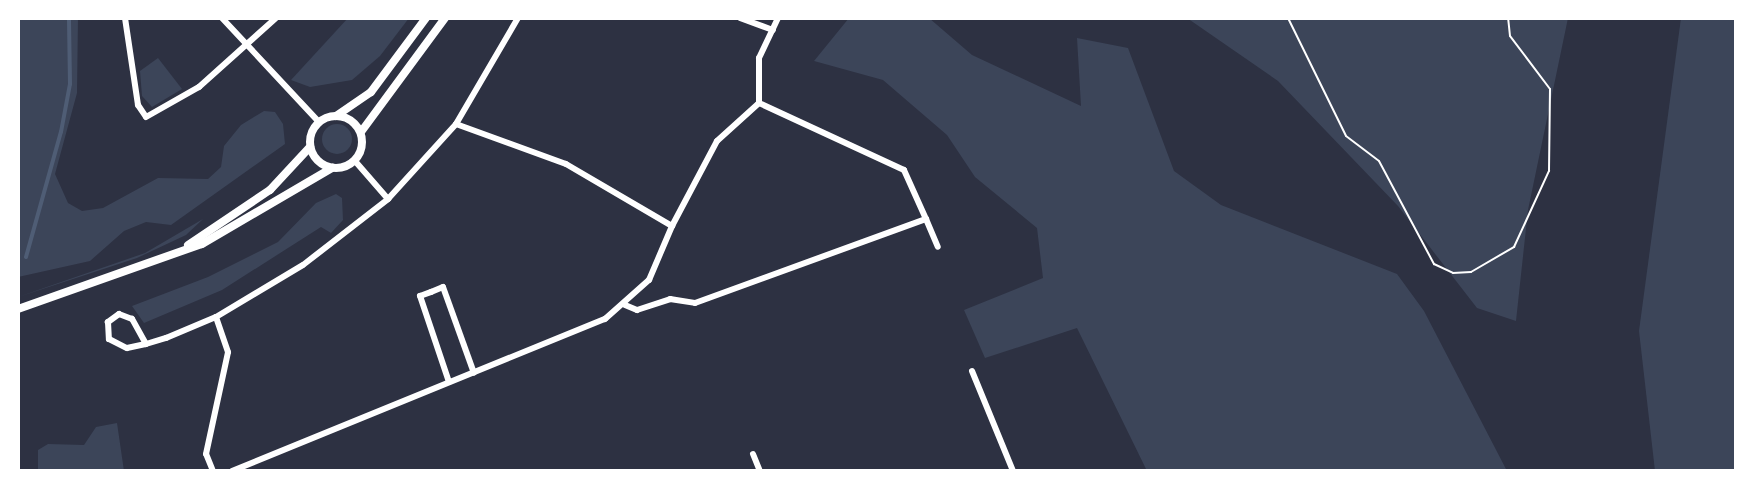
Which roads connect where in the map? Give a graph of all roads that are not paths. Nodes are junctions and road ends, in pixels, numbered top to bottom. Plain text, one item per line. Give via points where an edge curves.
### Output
1 (126, 18) edge
2 (222, 18) edge
3 (276, 18) edge
4 (426, 18) edge
5 (445, 18) edge
6 (518, 18) edge
7 (740, 18) edge
8 (778, 18) edge
9 (773, 30) junction
10 (249, 48) junction
11 (759, 103) junction
12 (336, 116) junction
13 (319, 122) junction
14 (456, 124) junction
15 (361, 132) junction
16 (310, 147) junction
17 (355, 161) junction
18 (332, 168) junction
19 (388, 199) junction
20 (926, 219) junction
21 (672, 226) junction
22 (187, 246) junction
23 (938, 247) dead end
24 (625, 305) junction
25 (18, 309) edge
26 (216, 317) junction
27 (146, 344) junction
28 (972, 371) dead end
29 (474, 373) junction
30 (449, 382) junction
31 (753, 454) dead end
32 (213, 471) edge
33 (232, 471) edge
34 (760, 471) edge
35 (1012, 471) edge

1 - 10 street via 138,105 146,117 160,113
2 - 10 street
3 - 10 street
4 - 12 street via 371,92
5 - 15 street
6 - 14 street
7 - 9 street
8 - 9 street
9 - 11 street via 759,58
10 - 13 street
11 - 20 street via 904,170
11 - 21 street via 717,141
12 - 13 street
12 - 15 street via 351,120
13 - 16 street
14 - 19 street
14 - 21 street via 566,164
15 - 17 street via 363,147
16 - 18 street via 315,158
16 - 22 street via 270,190
17 - 18 street
17 - 19 street
18 - 22 street via 201,244
19 - 26 street via 303,265
20 - 23 street
20 - 24 street via 695,303 670,299 637,310
21 - 24 street via 649,280
22 - 25 street
24 - 29 street via 576,334
26 - 27 street
26 - 32 street via 228,352 206,454
27 - 27 street via 113,345 106,335 108,322 119,314 132,319
28 - 35 street
29 - 30 street
29 - 30 street via 443,287 420,296
30 - 33 street
31 - 34 street

